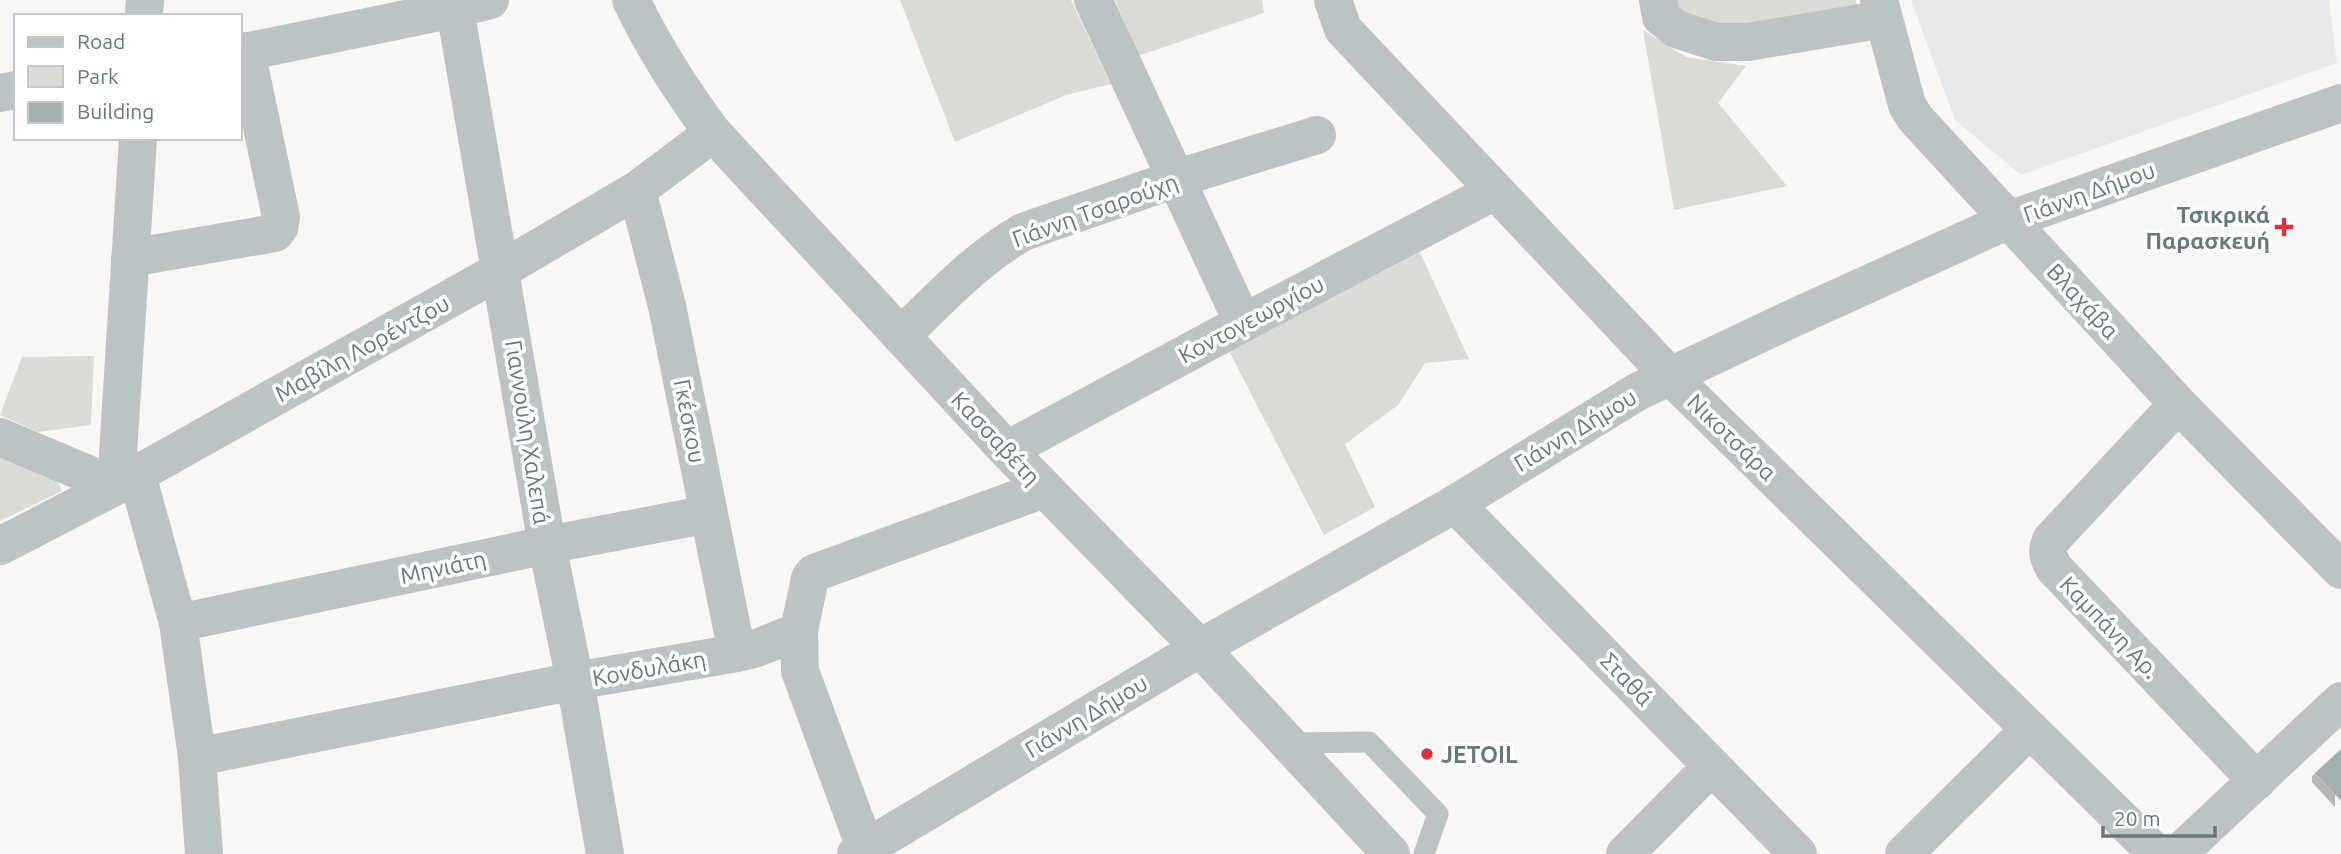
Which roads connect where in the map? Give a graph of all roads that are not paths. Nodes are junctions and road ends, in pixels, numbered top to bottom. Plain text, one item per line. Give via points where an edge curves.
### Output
1 (631, 0) edge
2 (1093, 0) edge
3 (1333, 0) edge
4 (1658, 0) edge
5 (473, 5) edge
6 (1882, 10) edge
7 (243, 52) edge
8 (2341, 103) edge
9 (713, 133) junction
10 (1317, 135) dead end
11 (138, 140) edge
12 (1175, 179) junction
13 (637, 190) junction
14 (1495, 191) junction
15 (2009, 220) junction
16 (130, 258) junction
17 (501, 270) junction
18 (1243, 323) junction
19 (901, 336) junction
20 (1670, 376) junction
21 (2178, 404) junction
22 (0, 438) edge
23 (1007, 450) junction
24 (126, 480) junction
25 (1044, 489) junction
26 (1455, 504) junction
27 (709, 514) junction
28 (547, 545) junction
29 (0, 546) edge
30 (2341, 570) edge
31 (178, 623) junction
32 (799, 631) junction
33 (1200, 648) junction
34 (737, 653) junction
35 (575, 681) junction
36 (2341, 701) edge
37 (2030, 729) junction
38 (1288, 743) junction
39 (197, 757) junction
40 (1712, 766) junction
41 (2257, 781) junction
42 (865, 852) edge
43 (204, 854) edge
44 (605, 854) edge
45 (1391, 854) edge
46 (1424, 854) edge
47 (1625, 854) edge
48 (1798, 854) edge
49 (1904, 854) edge
50 (2157, 854) edge
51 (2178, 854) edge

1 - 9 street, Κασσαβέτη via 665,65
2 - 12 street
3 - 14 street, Νικοτσάρα via 1343,29
4 - 6 street via 1661,17 1676,30 1716,42 1748,42
5 - 7 street
5 - 17 street, Γιαννούλη Χαλεπά
6 - 15 street, Βλαχάβα via 1907,105
7 - 16 street via 281,217 279,228 275,233
8 - 15 street, Γιάννη Δήμου
9 - 13 street, Μαβίλη Λορέντζου
9 - 19 street, Κασσαβέτη
10 - 12 street, Γιάννη Τσαρούχη
11 - 16 street
12 - 18 street
12 - 19 street, Γιάννη Τσαρούχη via 1013,238 972,267
13 - 17 street, Μαβίλη Λορέντζου
13 - 27 street, Γκέσκου via 667,306
14 - 18 street, Κοντογεωργίου
14 - 20 street, Νικοτσάρα
15 - 20 street, Γιάννη Δήμου
15 - 21 street, Βλαχάβα
16 - 24 street
17 - 24 street, Μαβίλη Λορέντζου
17 - 28 street, Γιαννούλη Χαλεπά
18 - 23 street, Κοντογεωργίου
19 - 23 street, Κασσαβέτη
20 - 26 street, Γιάννη Δήμου
20 - 37 street, Νικοτσάρα
21 - 30 street, Βλαχάβα
21 - 41 street, Καμπάνη Αρ. via 2051,540 2048,557
22 - 24 street
23 - 25 street, Κασσαβέτη
24 - 29 street, Μαβίλη Λορέντζου
24 - 31 street
25 - 32 street via 814,573
25 - 33 street, Κασσαβέτη
26 - 33 street, Γιάννη Δήμου
26 - 40 street, Σταθά
27 - 28 street, Μηνιάτη
27 - 34 street, Γκέσκου
28 - 31 street, Μηνιάτη
28 - 35 street, Γιαννούλη Χαλεπά
31 - 39 street
32 - 34 street, Κονδυλάκη
32 - 42 street via 800,671
33 - 38 street, Κασσαβέτη
33 - 42 street, Γιάννη Δήμου
34 - 35 street, Κονδυλάκη
35 - 39 street, Κονδυλάκη
35 - 44 street, Γιαννούλη Χαλεπά
36 - 41 street
37 - 49 street
37 - 50 street, Νικοτσάρα
38 - 45 street, Κασσαβέτη
38 - 46 lane via 1369,742 1438,814
39 - 43 street
40 - 47 street
40 - 48 street, Σταθά
41 - 51 street

